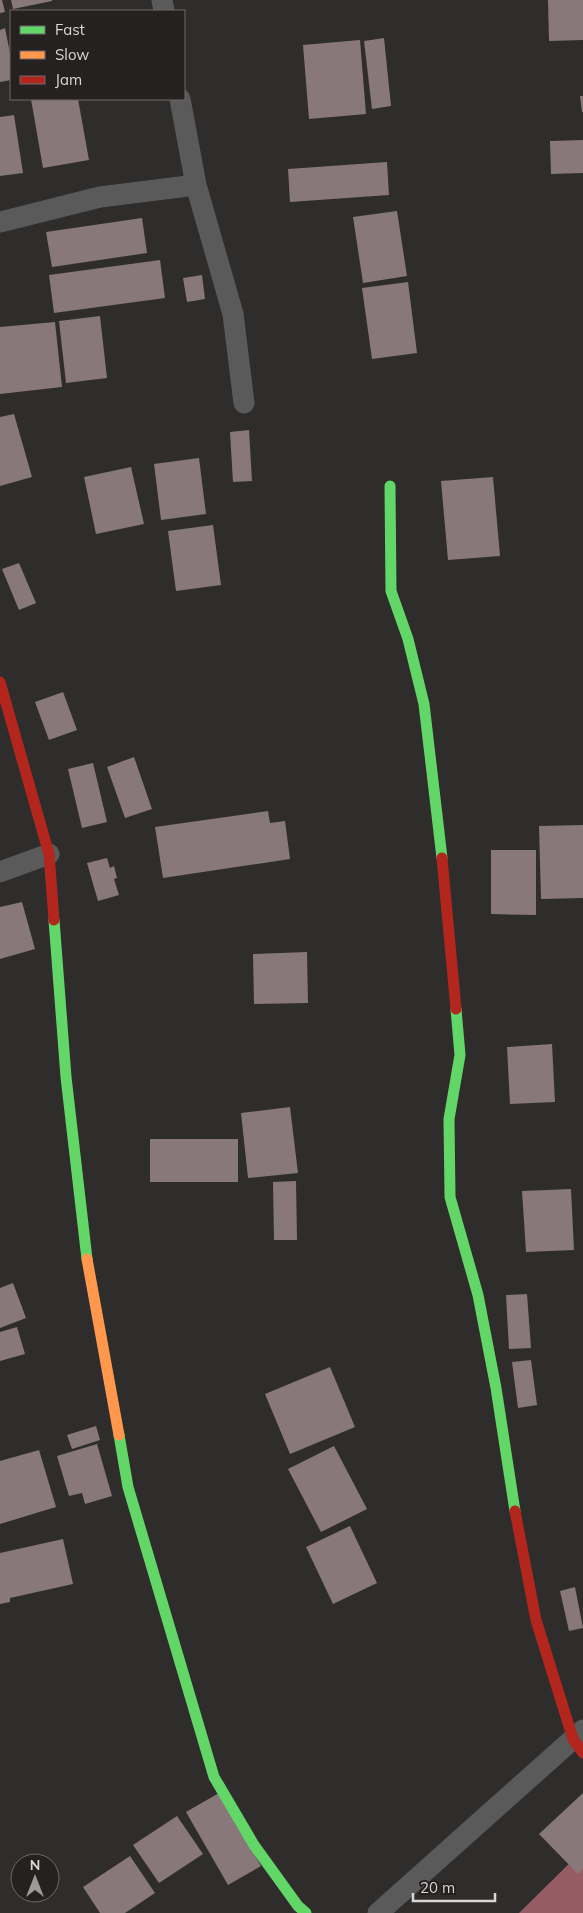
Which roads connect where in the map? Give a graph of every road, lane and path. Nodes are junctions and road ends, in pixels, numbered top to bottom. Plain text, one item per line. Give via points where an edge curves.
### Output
1 (180, 100) edge
2 (196, 185) junction
3 (0, 222) edge
4 (244, 403) dead end
5 (390, 486) dead end
6 (0, 682) edge
7 (49, 854) junction
8 (0, 872) edge
9 (580, 1741) edge
10 (306, 1913) edge
11 (378, 1913) edge

1 - 2 street
2 - 3 street via 100,197
2 - 4 street via 233,314
5 - 9 street via 391,591 408,639 424,704 453,961 460,1055 449,1120 450,1197 478,1295 536,1620
6 - 7 street
7 - 8 street
7 - 10 street via 66,1077 87,1262 128,1487 214,1777 254,1845
9 - 11 street

